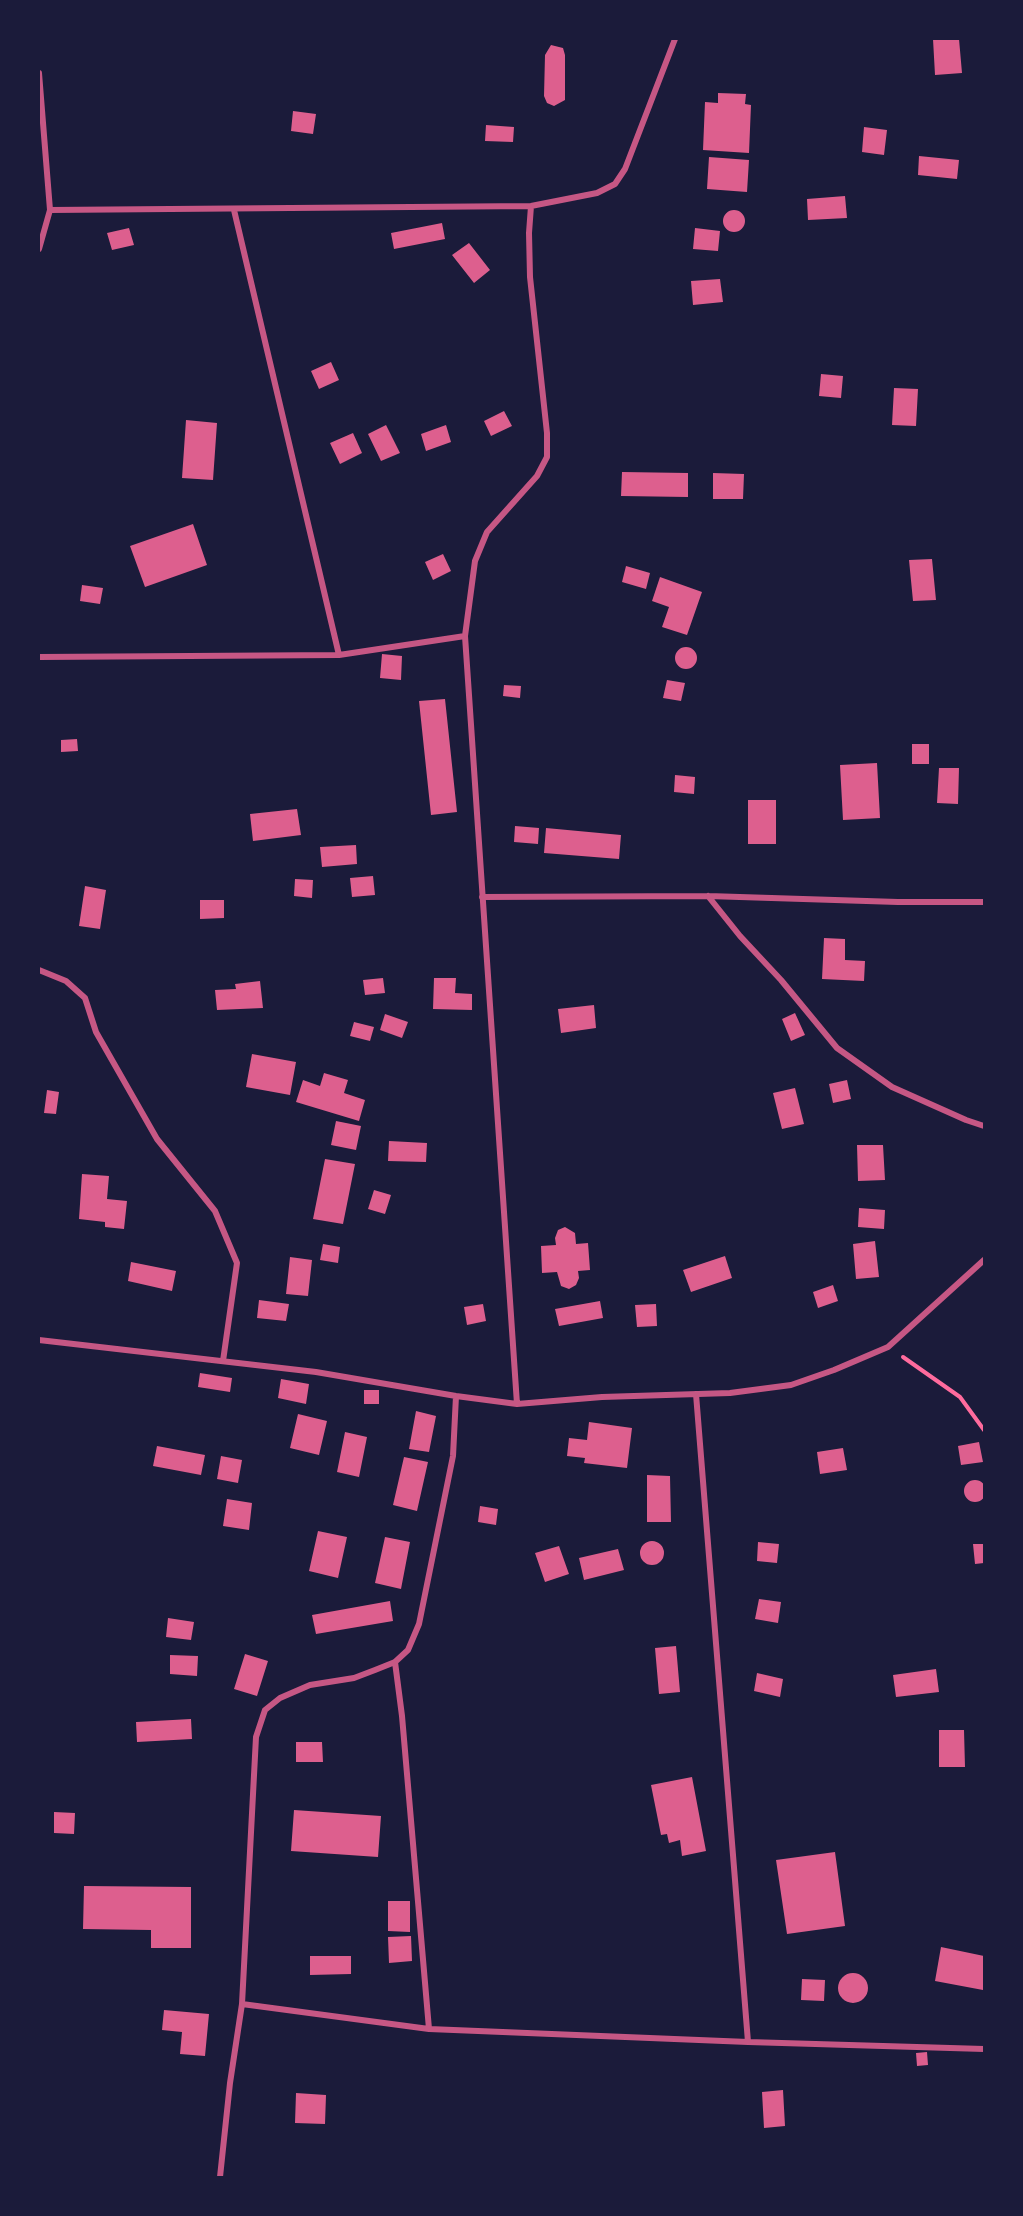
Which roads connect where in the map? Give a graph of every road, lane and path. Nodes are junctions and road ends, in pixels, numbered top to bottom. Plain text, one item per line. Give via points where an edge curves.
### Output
1 (675, 39) edge
2 (39, 73) edge
3 (531, 206) junction
4 (50, 210) junction
5 (234, 210) junction
6 (39, 249) edge
7 (465, 636) junction
8 (339, 655) junction
9 (39, 657) edge
10 (708, 896) junction
11 (483, 897) junction
12 (984, 902) edge
13 (39, 970) edge
14 (984, 1126) edge
15 (984, 1260) edge
16 (39, 1340) edge
17 (888, 1347) junction
18 (223, 1360) junction
19 (696, 1394) junction
20 (456, 1396) junction
21 (517, 1404) junction
22 (984, 1430) edge
23 (395, 1662) junction
24 (242, 2004) junction
25 (429, 2029) junction
26 (748, 2042) junction
27 (984, 2049) edge
28 (220, 2177) edge

1 - 3 street via 625,169 615,184 597,193
2 - 4 street
3 - 5 street
3 - 7 street via 530,277 547,457 537,476 487,532 475,561
4 - 5 street
4 - 6 street
5 - 8 street
7 - 8 street
7 - 11 street
8 - 9 street
10 - 11 street
10 - 12 street
10 - 14 street via 837,1048 892,1087
11 - 21 street
13 - 18 street via 66,981 86,998 96,1032 157,1138 215,1211 237,1263
15 - 17 street
16 - 18 street
17 - 19 street via 792,1384
17 - 22 path via 960,1397
18 - 20 street
19 - 21 street
19 - 26 street
20 - 21 street
20 - 23 street via 453,1456 419,1624 408,1650
23 - 24 street via 354,1678 310,1686 280,1698 265,1710 256,1737
23 - 25 street
24 - 25 street
24 - 28 street
25 - 26 street
26 - 27 street

